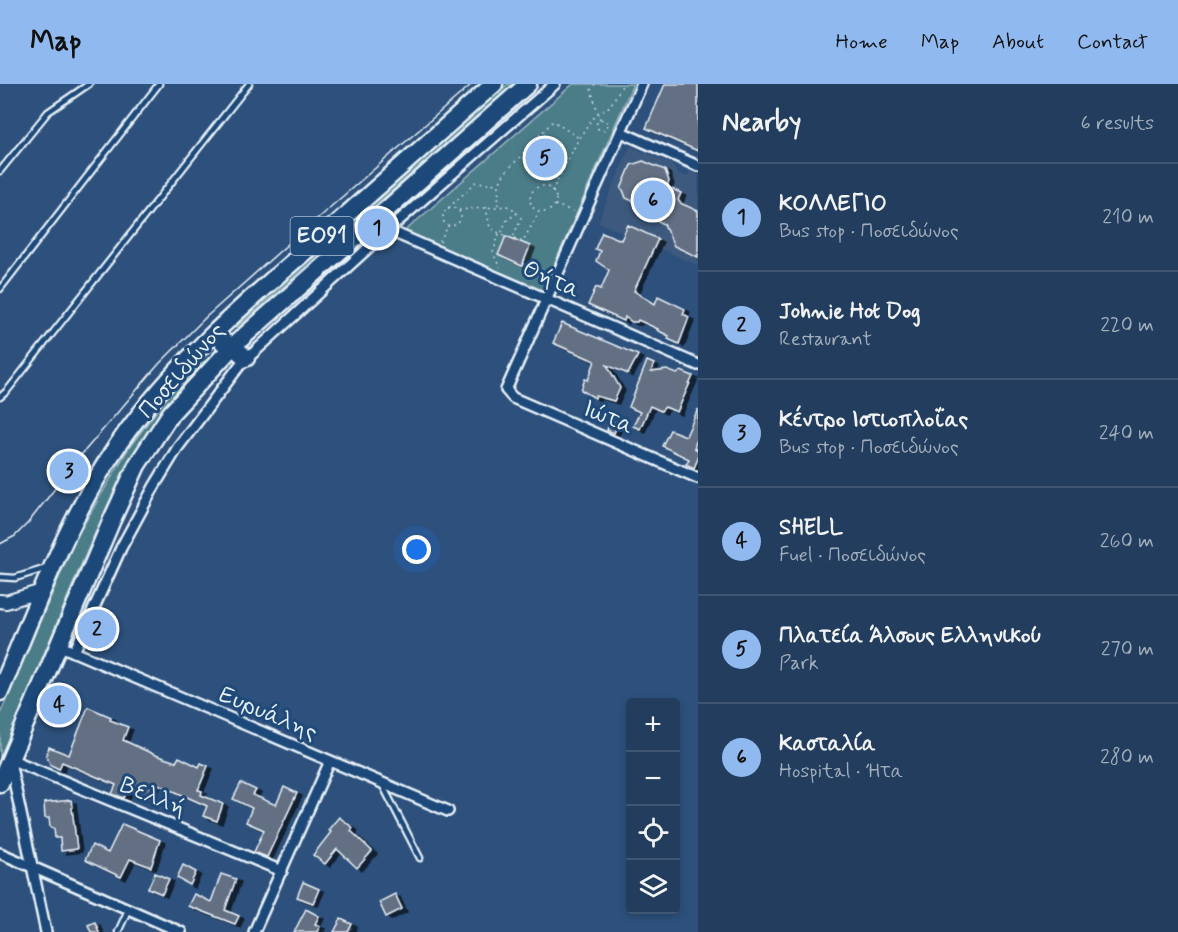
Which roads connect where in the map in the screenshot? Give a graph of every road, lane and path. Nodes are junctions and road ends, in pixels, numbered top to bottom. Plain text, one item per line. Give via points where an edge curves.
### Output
1 (89, 84) edge
2 (159, 84) edge
3 (249, 84) edge
4 (494, 84) edge
5 (528, 84) edge
6 (555, 84) edge
7 (594, 84) edge
8 (623, 84) edge
9 (642, 84) edge
10 (598, 114) junction
11 (600, 119) dead end
12 (621, 132) junction
13 (579, 138) junction
14 (698, 166) edge
15 (0, 171) edge
16 (499, 184) junction
17 (552, 191) junction
18 (555, 204) junction
19 (498, 206) junction
20 (486, 207) junction
21 (448, 208) junction
22 (459, 210) junction
23 (539, 212) junction
24 (517, 213) junction
25 (585, 215) junction
26 (448, 226) junction
27 (388, 231) junction
28 (500, 233) junction
29 (513, 237) junction
30 (436, 251) junction
31 (497, 278) junction
32 (0, 289) edge
33 (546, 300) junction
34 (211, 337) junction
35 (233, 346) junction
36 (246, 358) junction
37 (698, 365) edge
38 (0, 397) edge
39 (698, 478) edge
40 (52, 566) junction
41 (0, 577) edge
42 (42, 591) junction
43 (0, 601) edge
44 (66, 648) junction
45 (0, 692) edge
46 (10, 759) junction
47 (330, 761) junction
48 (0, 783) edge
49 (381, 783) junction
50 (448, 811) dead end
51 (0, 853) edge
52 (420, 858) dead end
53 (33, 868) junction
54 (282, 872) junction
55 (128, 909) junction
56 (46, 932) edge
57 (118, 932) edge
58 (181, 932) edge
59 (254, 932) edge

1 - 15 lane via 48,112
2 - 32 lane
3 - 38 lane
4 - 34 highway, Ποσειδώνος / ΕΟ91
5 - 35 highway, Ποσειδώνος / ΕΟ91
6 - 27 street
7 - 10 path via 591,90
8 - 10 path via 610,106
9 - 12 street
10 - 11 path
10 - 13 path
12 - 14 street
12 - 25 street
13 - 16 path via 553,122
13 - 17 path
16 - 19 path
16 - 21 path via 476,182
17 - 18 path
17 - 23 path via 540,187 530,195 532,207
18 - 23 path via 548,212
18 - 25 path
19 - 20 path
19 - 24 path via 507,206
20 - 22 path
20 - 28 path via 490,228
21 - 22 path
21 - 26 path via 442,217
22 - 26 path via 459,224
23 - 29 path via 523,241
24 - 28 path via 506,221
24 - 29 path via 521,219
25 - 33 street
26 - 30 path
27 - 30 street, Θήτα
27 - 36 street
28 - 29 path
28 - 31 path via 493,253 500,268
30 - 31 street, Θήτα
31 - 33 street, Θήτα
33 - 37 street, Θήτα
33 - 39 street, Ιώτα via 506,390 513,398
34 - 35 highway
34 - 40 highway, Ποσειδώνος / ΕΟ91 via 155,394 119,443
35 - 36 highway
35 - 44 highway, Ποσειδώνος / ΕΟ91 via 171,413 137,465 111,522
36 - 44 street via 178,447
40 - 41 lane via 15,578
40 - 42 highway, Ποσειδώνος / ΕΟ91
42 - 43 street
42 - 45 highway, Ποσειδώνος / ΕΟ91
44 - 46 highway, Ποσειδώνος / ΕΟ91
44 - 47 street, Ευρυάλης
46 - 48 highway, Ποσειδώνος / ΕΟ91
46 - 53 street
46 - 54 street, Βελλή
47 - 49 street, Ευρυάλης
47 - 54 street
49 - 50 street, Ευρυάλης
49 - 52 lane
51 - 53 street
53 - 55 street
53 - 56 street
54 - 59 street
55 - 57 lane
55 - 58 street

